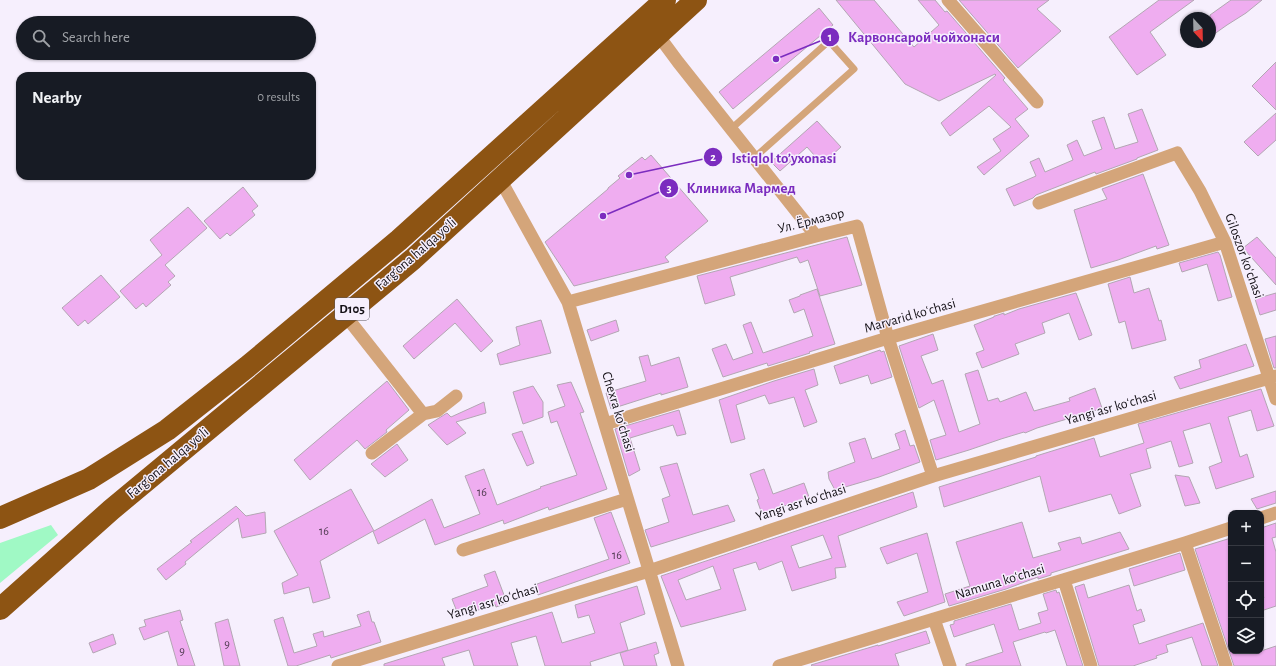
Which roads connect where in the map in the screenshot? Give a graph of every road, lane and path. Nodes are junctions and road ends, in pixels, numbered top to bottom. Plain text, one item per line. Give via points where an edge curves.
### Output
1 (664, 0) edge
2 (696, 0) edge
3 (948, 0) edge
4 (658, 35) junction
5 (1036, 102) dead end
6 (731, 129) junction
7 (754, 158) junction
8 (500, 179) junction
9 (1039, 203) dead end
10 (816, 236) junction
11 (1225, 242) junction
12 (568, 302) junction
13 (345, 315) junction
14 (888, 338) junction
15 (1273, 377) edge
16 (456, 396) dead end
17 (1276, 399) edge
18 (423, 414) junction
19 (605, 424) junction
20 (372, 453) dead end
21 (933, 476) junction
22 (628, 499) junction
23 (1276, 513) edge
24 (1264, 517) edge
25 (0, 518) edge
26 (1228, 529) edge
27 (1185, 543) junction
28 (464, 550) dead end
29 (649, 571) junction
30 (1064, 580) junction
31 (0, 609) edge
32 (934, 619) junction
33 (816, 661) edge
34 (338, 666) edge
35 (678, 666) edge
36 (779, 666) edge
37 (950, 666) edge
38 (1091, 666) edge
39 (1226, 666) edge

1 - 25 highway, Farg‘ona halqa yo‘li / D105 via 399,240 173,425 89,479
2 - 4 highway, Farg‘ona halqa yo‘li / D105
3 - 5 street
4 - 6 street
4 - 8 highway, Farg‘ona halqa yo‘li / D105
6 - 7 street
6 - 7 lane via 829,41 854,69
7 - 10 street
8 - 12 street, Chexra koʻchasi
8 - 13 highway, Farg‘ona halqa yo‘li / D105 via 413,259
9 - 11 street, Giloszor koʻchasi via 1177,153 1200,191
10 - 12 street, Ул. Ёрмазор
10 - 14 street, Ул. Ёрмазор via 857,226
11 - 14 street, Marvarid koʻchasi
11 - 15 street, Giloszor koʻchasi
12 - 19 street, Chexra koʻchasi
13 - 18 street
13 - 31 highway, Farg‘ona halqa yo‘li / D105 via 111,510
14 - 19 street, Marvarid koʻchasi
14 - 21 street, Ул. Ёрмазор
15 - 17 street, Giloszor koʻchasi
15 - 21 street, Yangi asr koʻchasi
16 - 18 street via 437,411
18 - 20 street
19 - 22 street, Chexra koʻchasi
21 - 29 street, Yangi asr koʻchasi
22 - 28 street
22 - 29 street, Chexra koʻchasi
23 - 24 street
26 - 27 street, Namuna koʻchasi
27 - 30 street, Namuna koʻchasi
27 - 39 street
29 - 34 street, Yangi asr koʻchasi
29 - 35 street, Chexra koʻchasi
30 - 32 street, Namuna koʻchasi
30 - 38 street
32 - 33 street, Namuna koʻchasi
32 - 37 street
33 - 36 street, Namuna koʻchasi

